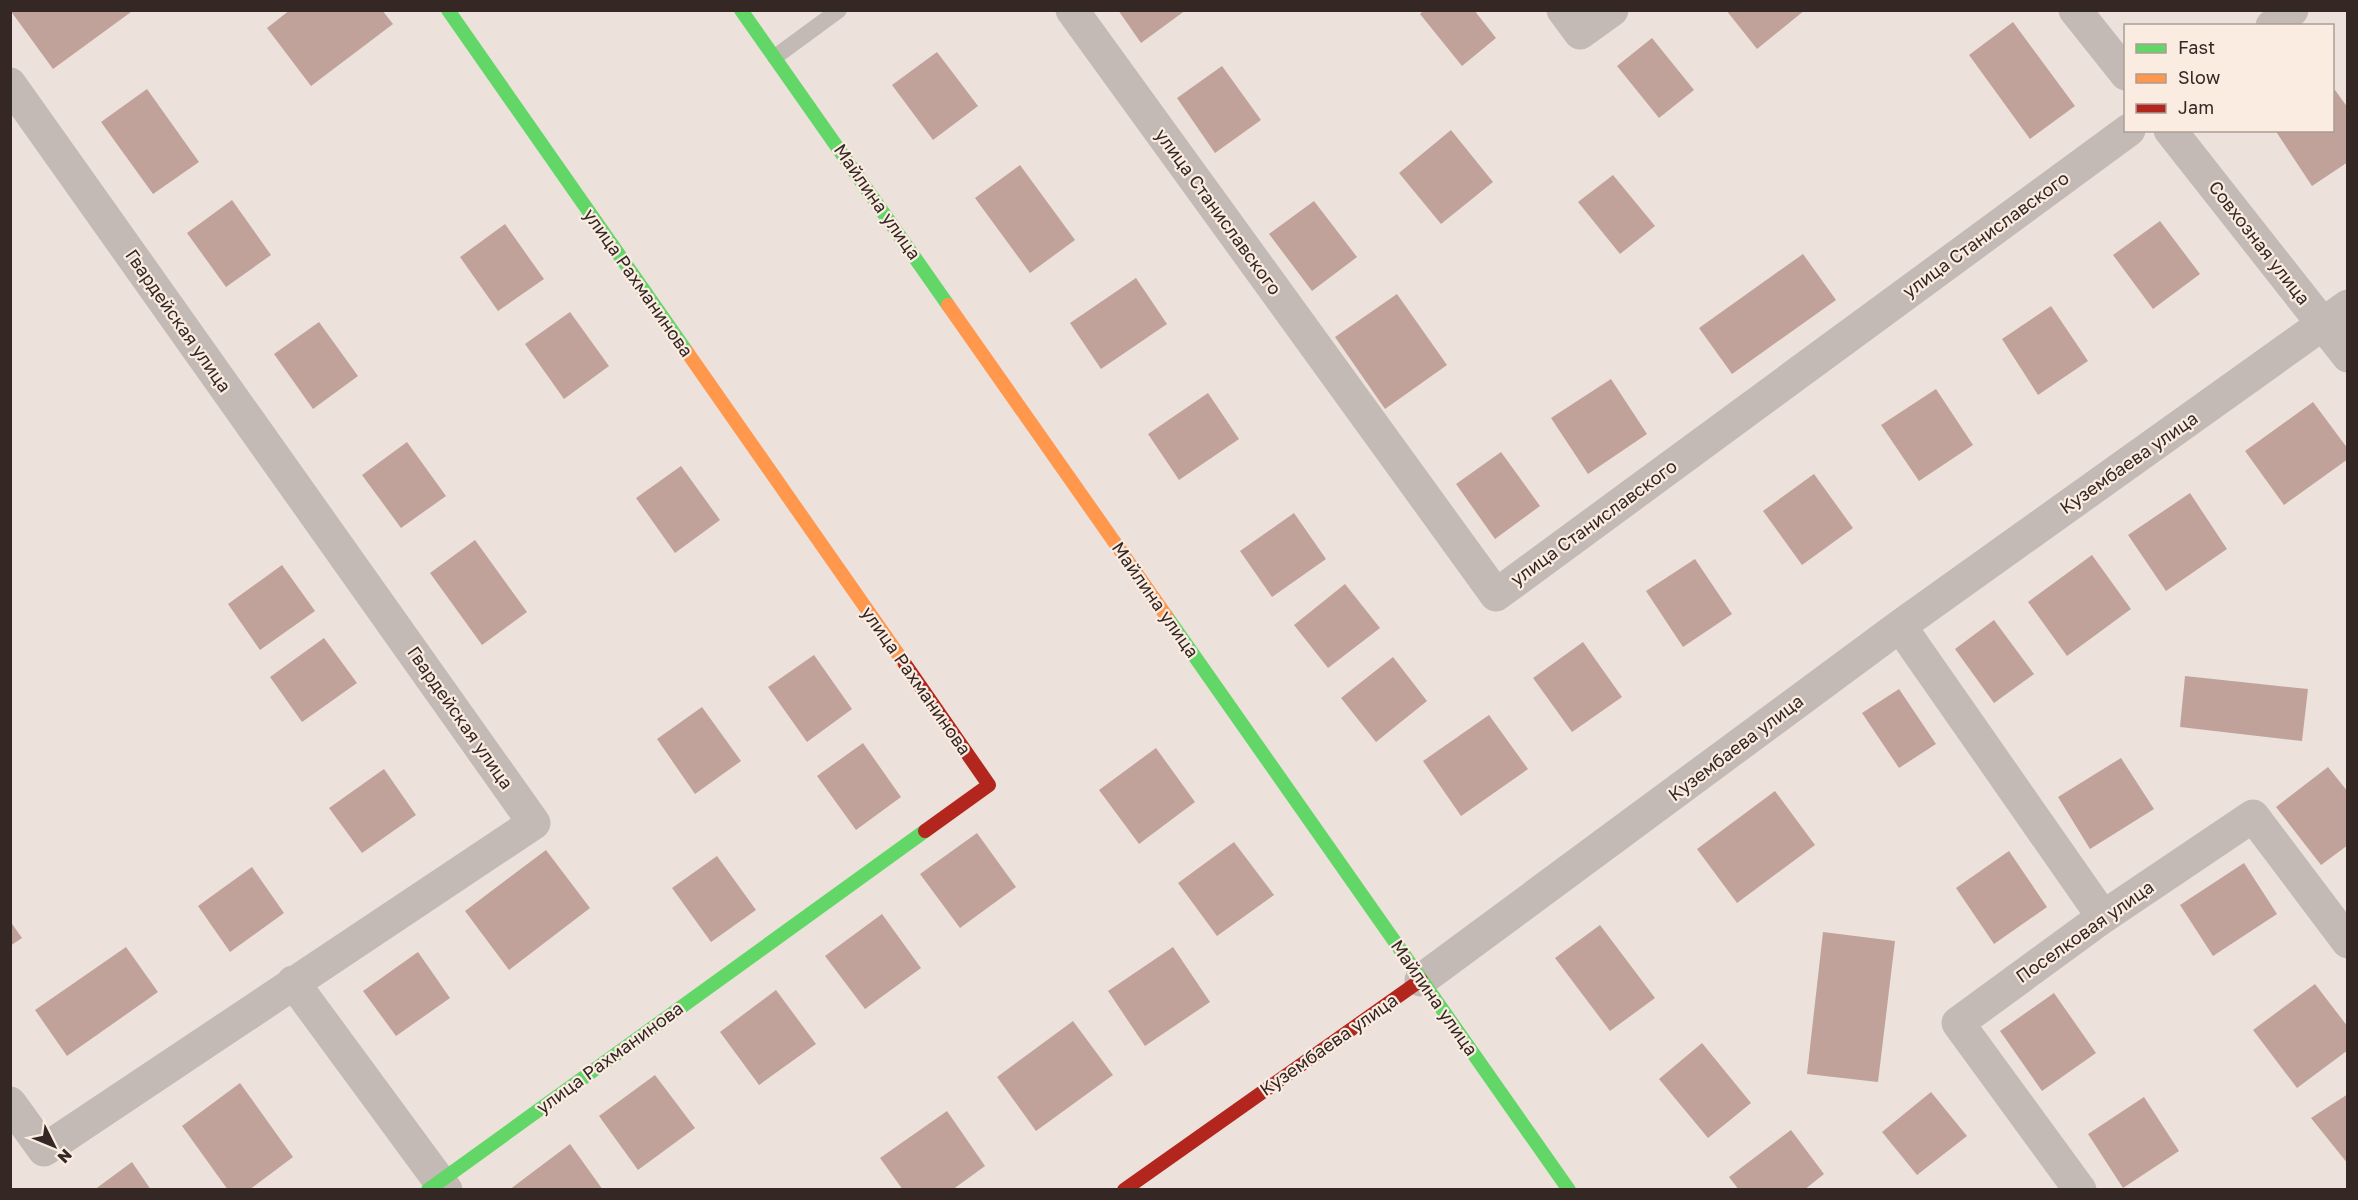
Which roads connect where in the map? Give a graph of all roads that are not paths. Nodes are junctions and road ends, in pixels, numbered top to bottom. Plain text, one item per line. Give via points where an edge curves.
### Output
1 (448, 10) edge
2 (741, 10) edge
3 (839, 10) edge
4 (1072, 10) edge
5 (1563, 10) edge
6 (1612, 10) edge
7 (2075, 10) edge
8 (2292, 10) edge
9 (2274, 24) edge
10 (776, 57) junction
11 (2124, 71) edge
12 (10, 84) edge
13 (2126, 132) edge
14 (2172, 132) edge
15 (2336, 315) edge
16 (2348, 356) edge
17 (1900, 626) junction
18 (2103, 917) junction
19 (2348, 942) edge
20 (1421, 980) junction
21 (293, 982) junction
22 (10, 1103) edge
23 (438, 1187) edge
24 (1124, 1190) edge
25 (1569, 1190) edge
26 (2080, 1190) edge

1 - 23 street, улица Рахманинова via 989,785
2 - 10 street, Майлина улица
3 - 10 lane
4 - 13 street, улица Станиславского via 1496,595
5 - 6 street via 1580,33
7 - 11 street
8 - 9 street
10 - 20 street, Майлина улица
12 - 21 street, Гвардейская улица via 534,823
14 - 15 street, Совхозная улица
15 - 16 street, Совхозная улица
15 - 17 street, Кузембаева улица
17 - 18 street
17 - 20 street, Кузембаева улица
18 - 19 street, Поселковая улица via 2253,816
18 - 26 street, Поселковая улица via 1958,1023
20 - 24 street, Кузембаева улица
20 - 25 street, Майлина улица
21 - 22 street, Гвардейская улица via 44,1150
21 - 23 street

